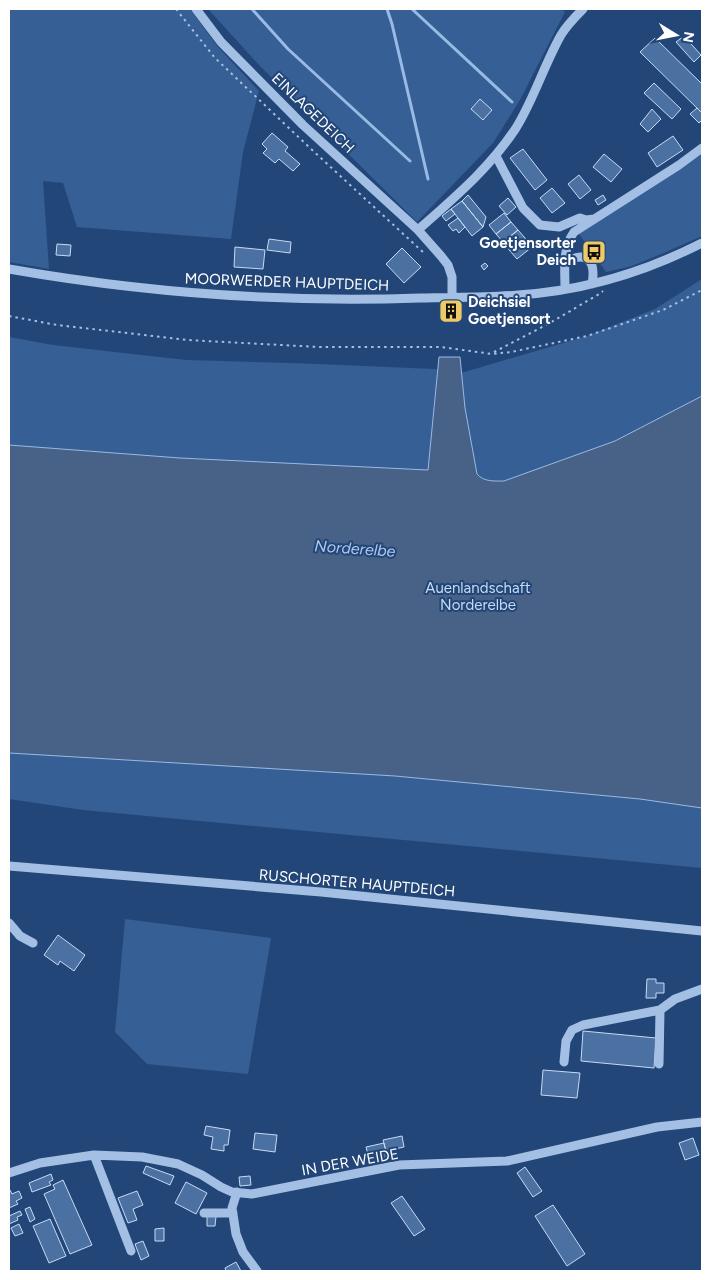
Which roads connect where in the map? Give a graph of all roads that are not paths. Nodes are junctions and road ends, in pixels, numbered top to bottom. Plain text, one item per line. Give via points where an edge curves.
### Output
1 (196, 9) edge
2 (583, 9) edge
3 (702, 148) edge
4 (496, 156) junction
5 (594, 219) junction
6 (418, 230) junction
7 (702, 243) edge
8 (565, 263) junction
9 (9, 269) edge
10 (592, 284) junction
11 (565, 289) junction
12 (452, 297) junction
13 (9, 866) edge
14 (9, 924) edge
15 (702, 931) edge
16 (33, 943) dead end
17 (702, 989) edge
18 (660, 1010) junction
19 (564, 1062) dead end
20 (660, 1064) dead end
21 (702, 1122) edge
22 (94, 1155) junction
23 (9, 1173) edge
24 (237, 1192) junction
25 (204, 1213) dead end
26 (233, 1213) junction
27 (131, 1251) dead end
28 (257, 1271) edge

1 - 6 street, EINLAGEDEICH via 221,42 302,125
2 - 4 street via 561,35 528,106
3 - 5 street
4 - 5 street via 523,208 540,225 559,227 580,218
4 - 6 street
5 - 8 street via 568,240
6 - 12 street, EINLAGEDEICH via 448,266 452,277
7 - 10 street via 664,261
8 - 10 street via 581,256 588,260 594,271
8 - 11 street
9 - 12 street, MOORWERDER HAUPTDEICH via 190,294 319,300
10 - 11 street
11 - 12 street, MOORWERDER HAUPTDEICH via 519,295
13 - 15 street, RUSCHORTER HAUPTDEICH via 321,892
14 - 16 street via 20,936
17 - 18 street via 675,999
18 - 19 street via 583,1024 572,1030 566,1041
18 - 20 street
21 - 24 street, IN DER WEIDE via 657,1126 507,1161 399,1165 252,1194
22 - 23 street, IN DER WEIDE via 40,1163
22 - 24 street, IN DER WEIDE via 142,1156 178,1164
22 - 27 street
24 - 26 street
25 - 26 street
26 - 28 street via 243,1252

